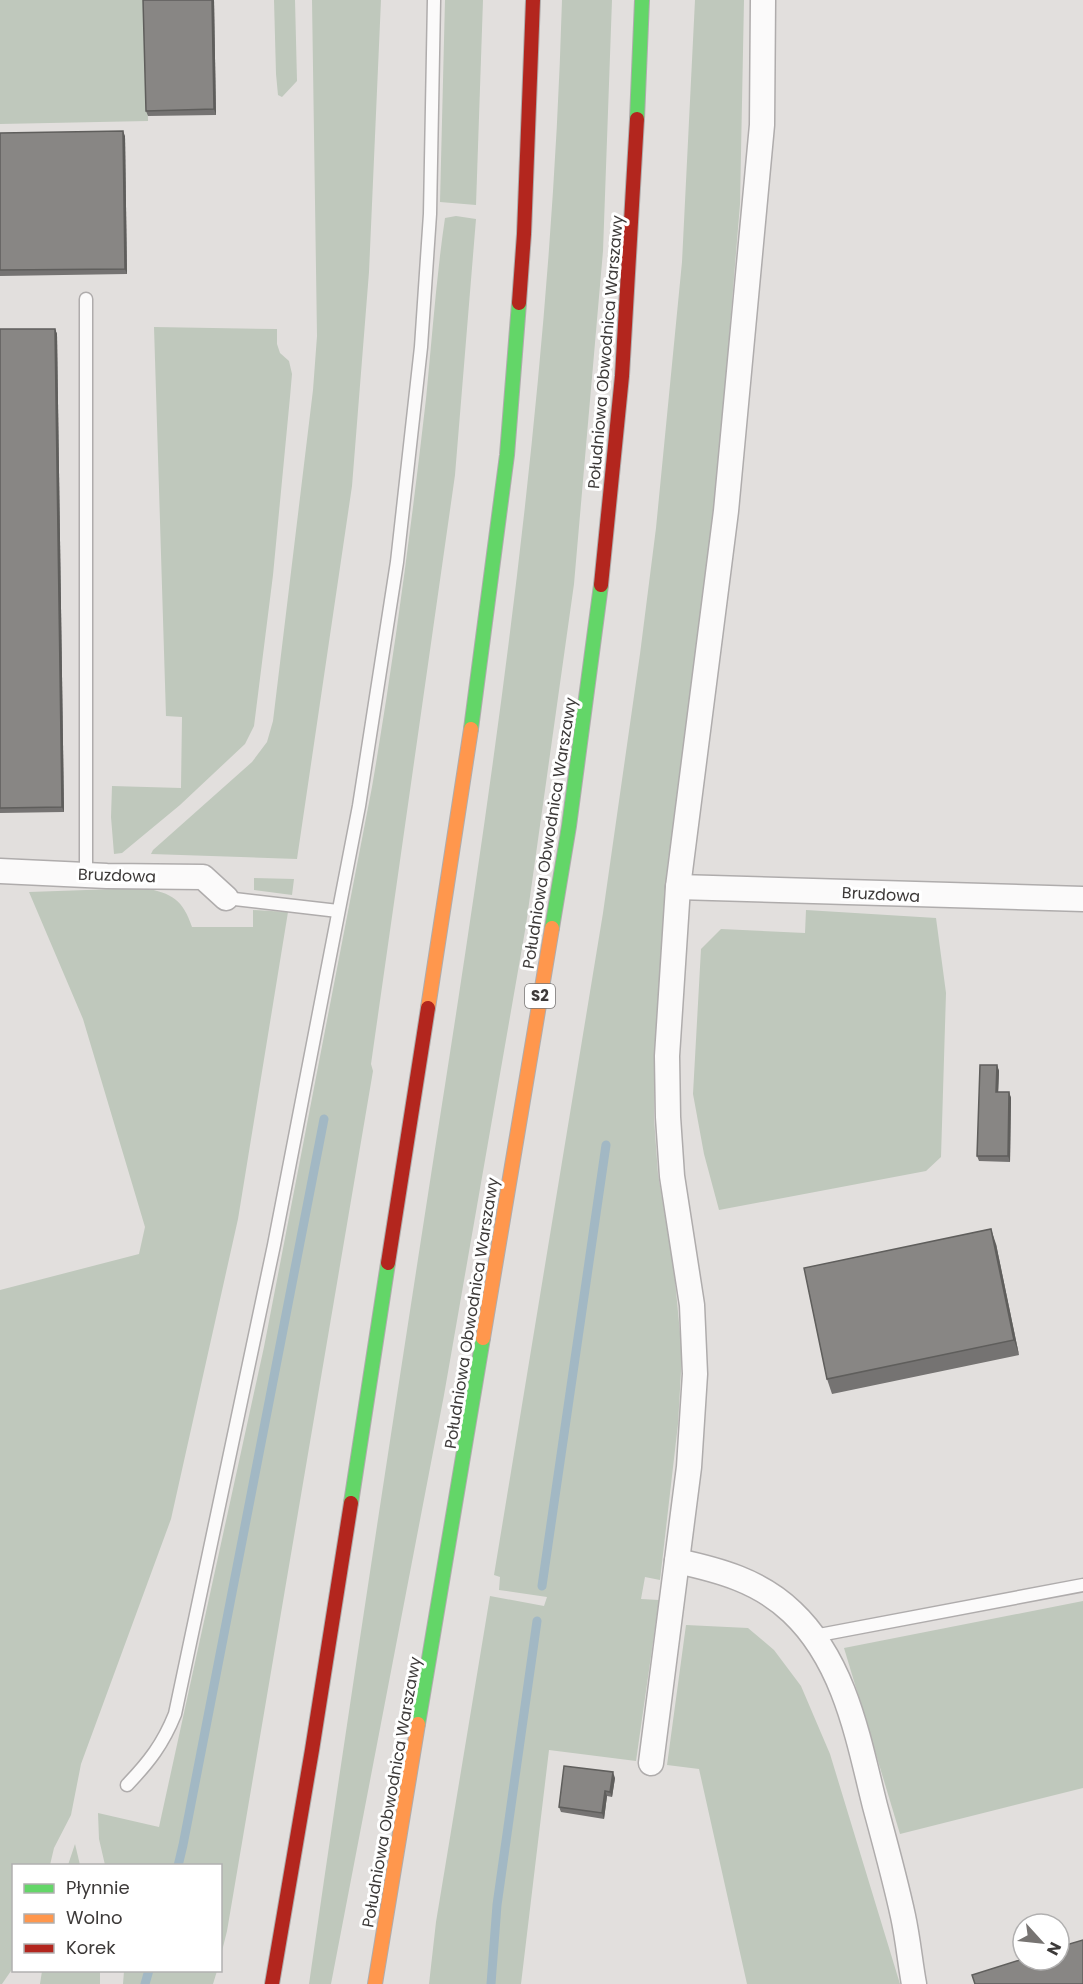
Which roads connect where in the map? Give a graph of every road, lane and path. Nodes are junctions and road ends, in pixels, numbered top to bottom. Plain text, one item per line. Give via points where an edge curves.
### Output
1 (434, 0) edge
2 (533, 0) edge
3 (642, 0) edge
4 (763, 0) edge
5 (86, 299) dead end
6 (0, 871) edge
7 (86, 875) junction
8 (678, 887) junction
9 (226, 898) joint
10 (1083, 899) edge
11 (338, 911) junction
12 (677, 1561) junction
13 (1083, 1585) edge
14 (814, 1636) junction
15 (651, 1763) dead end
16 (127, 1785) dead end
17 (272, 1984) edge
18 (375, 1984) edge
19 (914, 1984) edge

1 - 11 lane via 430,214 398,562
2 - 17 highway via 524,234 507,455 478,685
3 - 18 highway, Południowa Obwodnica Warszawy / S2 via 622,377 572,804
4 - 8 street via 762,125 729,488
5 - 7 lane
6 - 7 street, Bruzdowa
7 - 9 street, Bruzdowa via 203,877
8 - 10 street, Bruzdowa
8 - 12 street via 667,1056 668,1117 672,1176 692,1305 695,1374
9 - 11 lane
11 - 16 lane via 274,1245 175,1714 152,1758
12 - 14 street via 712,1568 767,1592 792,1611
12 - 15 street
13 - 14 lane
14 - 19 street via 837,1676 856,1729 903,1918

